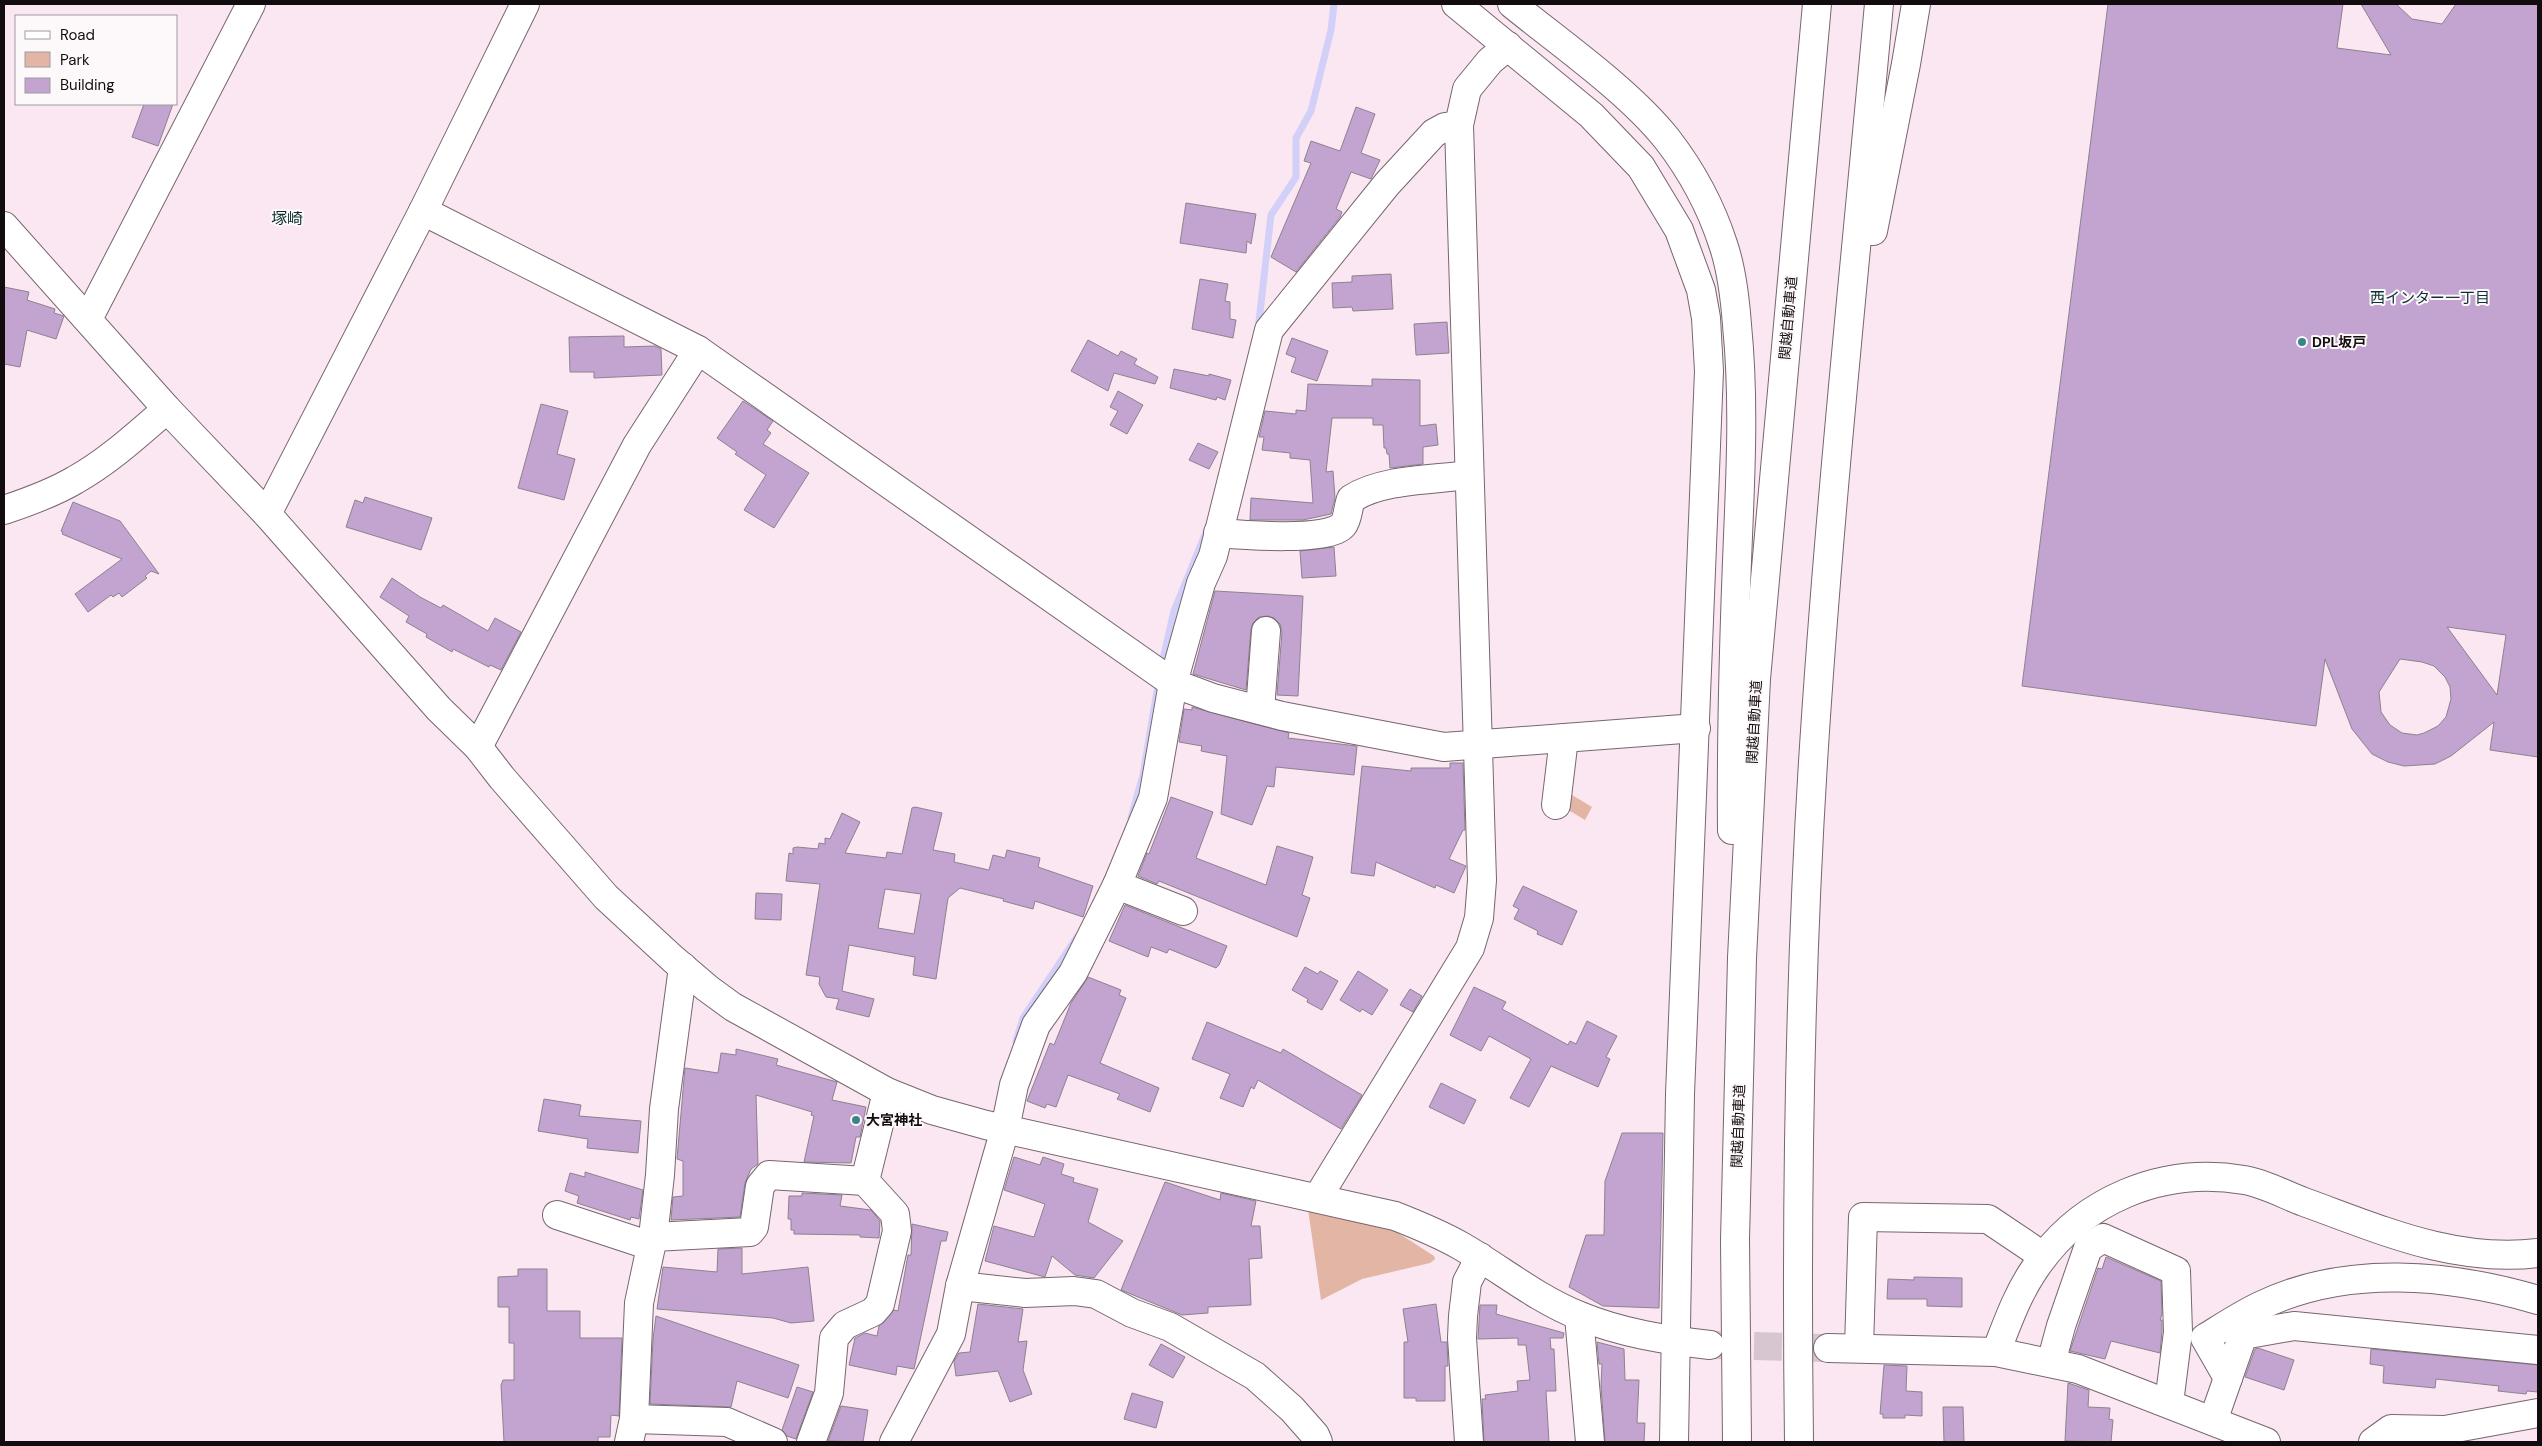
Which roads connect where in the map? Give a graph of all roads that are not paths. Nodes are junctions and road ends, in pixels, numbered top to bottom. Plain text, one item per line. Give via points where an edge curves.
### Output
1 (251, 4) edge
2 (525, 4) edge
3 (1456, 4) edge
4 (1512, 4) edge
5 (1817, 4) edge
6 (1878, 4) edge
7 (1916, 4) edge
8 (1508, 46) junction
9 (1459, 125) junction
10 (423, 211) junction
11 (4, 226) edge
12 (88, 319) junction
13 (698, 350) junction
14 (167, 409) junction
15 (1838, 430) junction
16 (1468, 476) junction
17 (4, 510) edge
18 (268, 514) junction
19 (1218, 533) junction
20 (1266, 631) dead end
21 (1166, 678) junction
22 (1260, 710) junction
23 (1696, 728) junction
24 (1564, 738) junction
25 (1478, 746) junction
26 (478, 747) junction
27 (1556, 805) dead end
28 (1117, 885) junction
29 (1183, 912) dead end
30 (1742, 958) junction
31 (683, 967) junction
32 (887, 1092) junction
33 (998, 1127) junction
34 (865, 1181) junction
35 (1318, 1197) junction
36 (557, 1215) dead end
37 (652, 1241) junction
38 (2538, 1253) edge
39 (2043, 1256) junction
40 (1480, 1257) junction
41 (960, 1286) junction
42 (2538, 1300) edge
43 (1579, 1316) junction
44 (1675, 1341) junction
45 (1710, 1345) tunnel mouth
46 (1828, 1348) tunnel mouth
47 (1859, 1348) junction
48 (2538, 1350) edge
49 (1996, 1352) junction
50 (2051, 1363) junction
51 (2228, 1378) junction
52 (2169, 1403) junction
53 (2538, 1413) edge
54 (2213, 1420) junction
55 (631, 1431) edge
56 (773, 1442) edge
57 (811, 1442) edge
58 (894, 1442) edge
59 (1318, 1442) edge
60 (1468, 1442) edge
61 (1590, 1442) edge
62 (1674, 1442) edge
63 (1737, 1442) edge
64 (1799, 1442) edge
65 (2266, 1442) edge
66 (2373, 1442) edge

1 - 12 main road
2 - 10 main road
3 - 8 main road
4 - 30 main road via 1609,83 1666,138 1703,198 1724,245 1734,292 1740,358 1741,449 1731,775 1732,906
5 - 30 main road, 関越自動車道 via 1756,678
6 - 15 main road
7 - 15 main road
8 - 9 main road via 1467,88
8 - 23 main road via 1591,115 1641,167 1679,230 1701,290 1709,371
9 - 16 main road
9 - 19 main road via 1434,132 1387,184 1269,330
10 - 13 main road
10 - 18 main road
11 - 12 main road
12 - 14 main road
13 - 21 main road
13 - 26 main road via 637,445
14 - 17 main road via 120,450 75,480
14 - 18 main road
15 - 64 main road via 1814,754 1802,988
16 - 19 main road via 1385,485 1363,492 1351,500 1345,523 1337,531 1282,538
16 - 25 main road
18 - 26 main road via 439,709
19 - 21 main road
20 - 22 main road
21 - 22 main road via 1213,698
21 - 28 main road via 1152,798
22 - 25 main road via 1424,745 1444,748
23 - 24 main road
23 - 44 main road via 1680,1094
24 - 25 main road
24 - 27 main road
25 - 35 main road via 1482,880 1480,918 1470,948
26 - 31 main road via 606,897
28 - 29 main road
28 - 33 main road via 1073,973 1036,1025
30 - 63 main road, 関越自動車道 via 1734,1240
31 - 32 main road via 733,1006
31 - 37 main road via 664,1109
32 - 33 main road via 932,1110
32 - 34 main road
33 - 35 main road
33 - 41 main road
34 - 37 main road via 769,1175 760,1186 754,1227 750,1232
34 - 57 main road via 895,1214 897,1231 880,1304 873,1312 845,1325 834,1338 829,1393
35 - 40 main road via 1395,1216 1428,1228
36 - 37 main road
37 - 55 main road via 639,1302
38 - 39 main road via 2511,1256 2476,1254 2421,1244 2245,1180 2194,1176 2150,1184 2112,1198 2090,1212
39 - 47 main road via 1988,1219 1863,1217
39 - 49 main road via 2011,1311
40 - 43 main road via 1540,1296
40 - 60 main road via 1467,1282 1463,1316
41 - 58 main road via 951,1334
41 - 59 main road via 1025,1293 1074,1290 1096,1294 1132,1313 1170,1327 1255,1376 1292,1409
42 - 51 main road via 2502,1289 2426,1278 2383,1277 2293,1292 2260,1306 2205,1338
43 - 44 main road via 1622,1330
43 - 61 main road
44 - 45 main road
44 - 62 main road
46 - 47 main road
47 - 49 main road
48 - 51 main road via 2294,1326 2244,1335
49 - 50 main road
50 - 52 main road via 2078,1368
50 - 52 main road via 2088,1248 2103,1238 2176,1271 2178,1332
51 - 54 main road
52 - 54 main road
53 - 66 main road via 2445,1430 2391,1429
54 - 65 main road
55 - 56 main road via 727,1422

